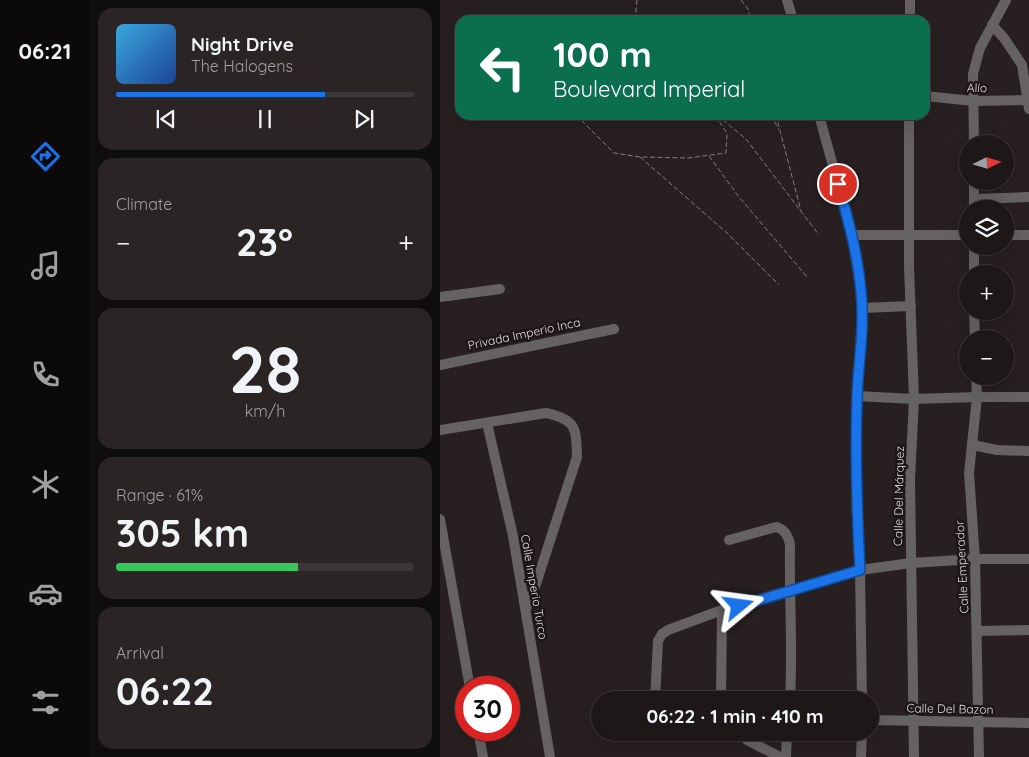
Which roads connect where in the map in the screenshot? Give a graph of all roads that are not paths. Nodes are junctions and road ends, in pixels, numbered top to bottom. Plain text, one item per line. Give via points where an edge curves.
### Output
1 (788, 0) edge
2 (910, 0) edge
3 (1003, 1) edge
4 (792, 15) edge
5 (910, 15) edge
6 (992, 25) junction
7 (1025, 65) edge
8 (930, 97) edge
9 (973, 101) junction
10 (1028, 105) edge
11 (820, 120) edge
12 (909, 120) edge
13 (974, 135) edge
14 (1029, 197) edge
15 (1005, 200) edge
16 (852, 235) junction
17 (909, 235) junction
18 (959, 235) edge
19 (1014, 235) edge
20 (1029, 235) edge
21 (500, 289) dead end
22 (440, 297) edge
23 (911, 306) junction
24 (862, 308) junction
25 (614, 329) dead end
26 (440, 365) edge
27 (976, 385) edge
28 (857, 396) junction
29 (977, 397) junction
30 (1029, 397) edge
31 (914, 399) junction
32 (487, 423) junction
33 (440, 430) edge
34 (972, 445) junction
35 (1029, 451) edge
36 (440, 519) edge
37 (729, 540) dead end
38 (975, 559) junction
39 (1029, 559) edge
40 (911, 563) junction
41 (860, 570) junction
42 (789, 591) junction
43 (526, 609) junction
44 (722, 610) junction
45 (1029, 630) edge
46 (977, 631) junction
47 (468, 676) edge
48 (655, 691) edge
49 (722, 691) edge
50 (790, 691) edge
51 (862, 691) edge
52 (879, 720) edge
53 (915, 720) junction
54 (979, 722) junction
55 (1029, 723) edge
56 (480, 741) edge
57 (749, 741) edge
58 (787, 741) edge
59 (862, 741) edge
60 (483, 757) edge
61 (550, 757) edge
62 (780, 757) edge
63 (786, 757) edge
64 (861, 757) edge
65 (914, 757) edge
66 (979, 757) edge

1 - 4 street
2 - 5 street
3 - 6 street
6 - 7 street
6 - 9 street via 980,48 973,74
7 - 10 street
8 - 9 street, Alío
9 - 10 street, Alío
9 - 13 street
11 - 16 street
12 - 17 street, Calle Del Márquez
14 - 15 street
16 - 17 street
16 - 24 street
17 - 18 street
17 - 23 street, Calle Del Márquez
19 - 20 street
21 - 22 street
23 - 24 street
23 - 31 street, Calle Del Márquez
24 - 28 street
25 - 26 street, Privada Imperio Inca
27 - 29 street, Calle Emperador
28 - 31 street
28 - 41 street via 856,498
29 - 30 street
29 - 31 street
29 - 34 street, Calle Emperador
31 - 40 street, Calle Del Márquez via 910,479
32 - 33 street
32 - 43 street, Calle Imperio Turco
32 - 43 street via 546,413 571,422 576,438 577,457
34 - 35 street
34 - 38 street, Calle Emperador via 969,472
36 - 47 street
37 - 42 street via 776,527 784,531 790,544
38 - 39 street
38 - 40 street
38 - 46 street, Calle Emperador
40 - 41 street
40 - 53 street, Calle Del Márquez
41 - 42 street
41 - 51 street
42 - 44 street
42 - 50 street
43 - 61 street, Calle Imperio Turco
44 - 48 street via 662,634 658,641
44 - 49 street
45 - 46 street
46 - 54 street, Calle Emperador
52 - 53 street, Calle Del Bazon
53 - 54 street, Calle Del Bazon
53 - 65 street, Calle Del Márquez
54 - 55 street, Calle Del Bazon
54 - 66 street, Calle Emperador
56 - 60 street
57 - 62 street
58 - 63 street
59 - 64 street

